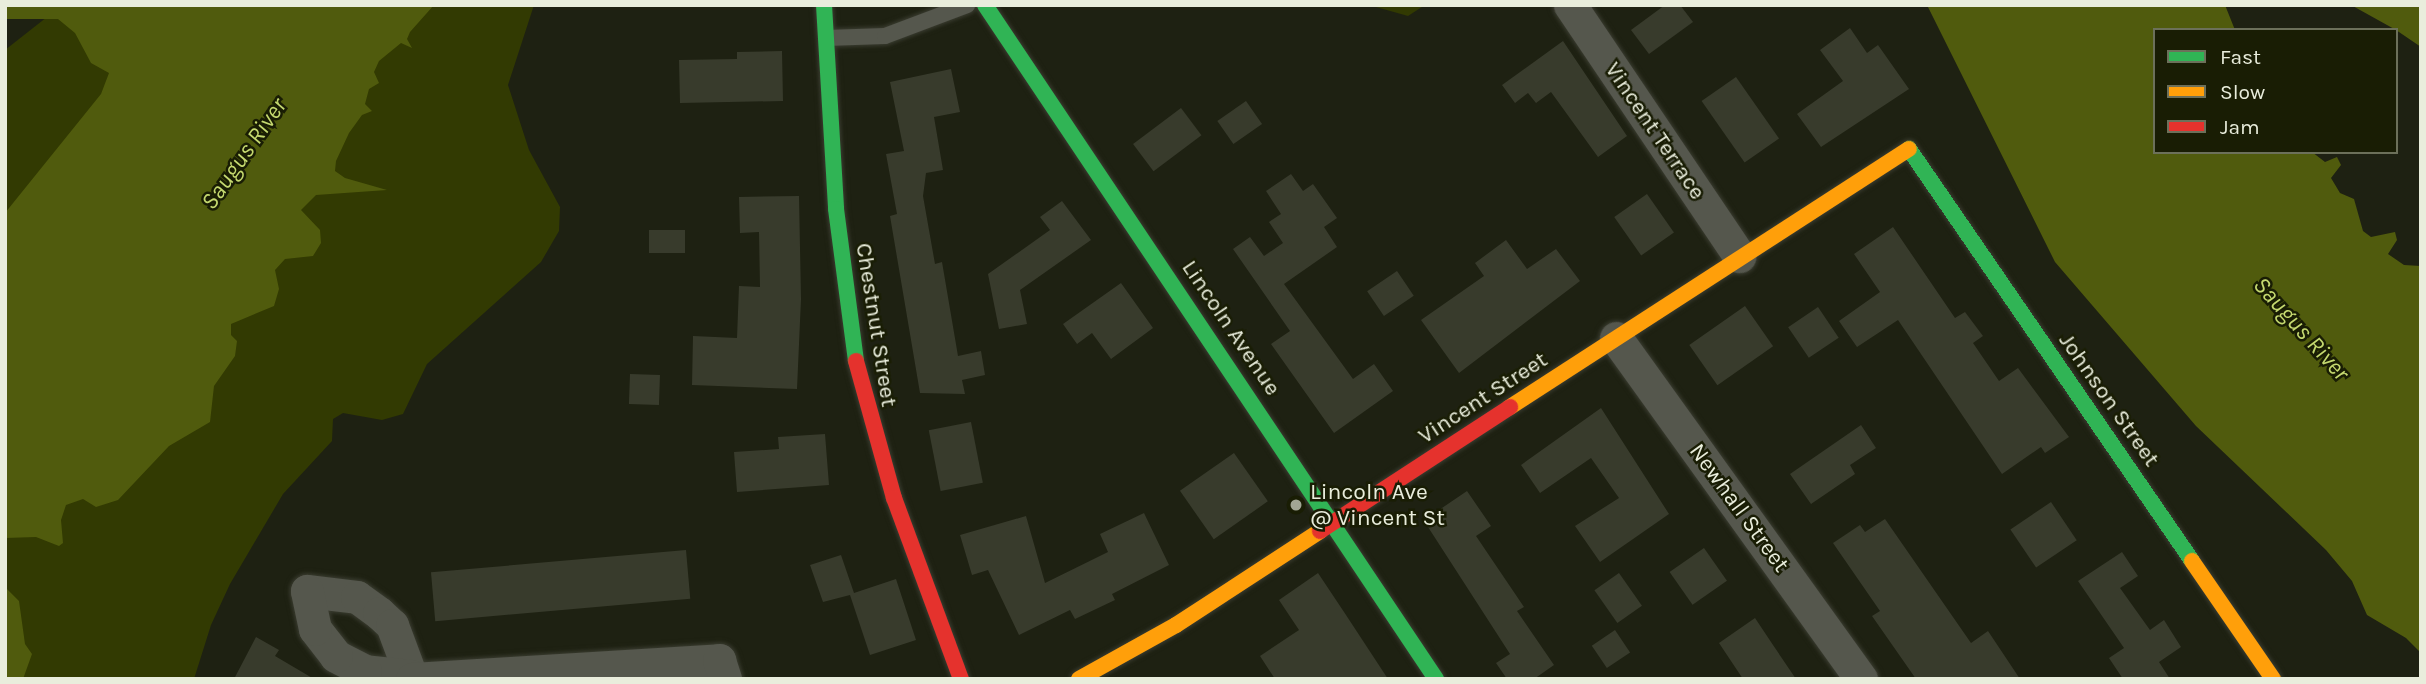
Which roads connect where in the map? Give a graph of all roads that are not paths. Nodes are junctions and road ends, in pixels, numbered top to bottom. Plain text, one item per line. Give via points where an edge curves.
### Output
1 (824, 5) edge
2 (967, 5) edge
3 (985, 5) edge
4 (1570, 5) edge
5 (826, 38) junction
6 (1907, 147) joint
7 (1739, 256) junction
8 (1616, 338) junction
9 (1334, 522) junction
10 (412, 677) edge
11 (2269, 677) edge
12 (725, 679) edge
13 (961, 679) edge
14 (1079, 679) edge
15 (1436, 679) edge
16 (1861, 679) edge

1 - 5 street, Chestnut Street
2 - 5 lane via 885,36
3 - 9 street, Lincoln Avenue
4 - 7 street, Vincent Terrace
5 - 13 street, Chestnut Street via 836,209 858,380 894,498
6 - 7 street, Vincent Street
6 - 11 street, Johnson Street
7 - 8 street, Vincent Street
8 - 9 street, Vincent Street
8 - 16 street, Newhall Street
9 - 14 street, Vincent Street via 1177,625
9 - 15 street, Lincoln Avenue
10 - 12 street via 719,660

